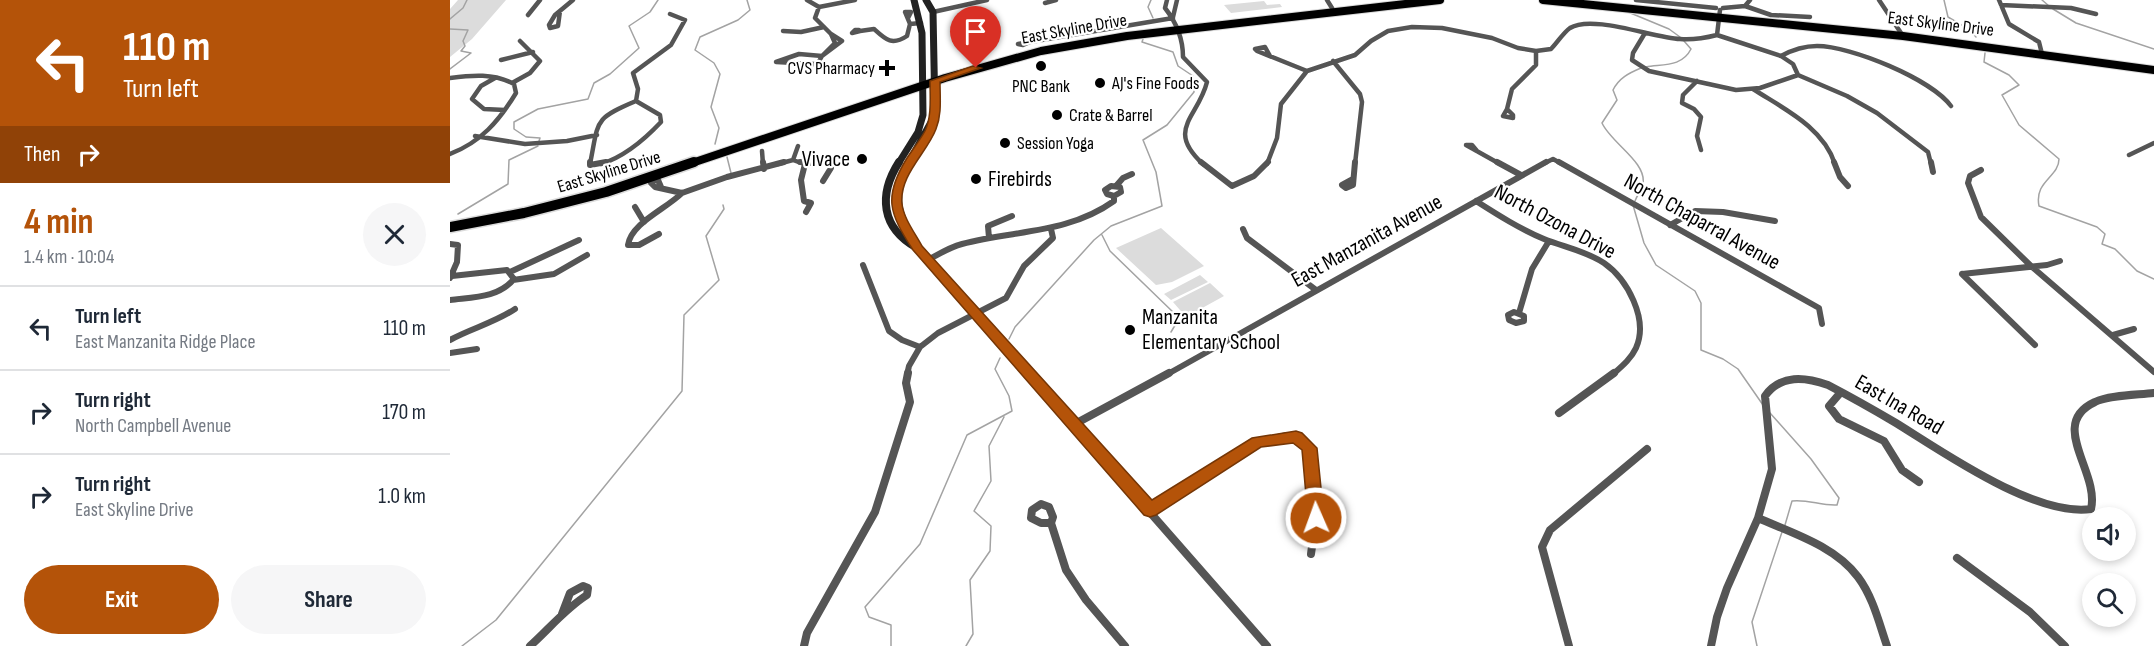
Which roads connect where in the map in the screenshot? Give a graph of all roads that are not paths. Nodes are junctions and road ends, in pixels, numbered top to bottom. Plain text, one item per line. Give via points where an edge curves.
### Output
1 (540, 0) edge
2 (572, 0) edge
3 (807, 0) edge
4 (855, 0) edge
5 (914, 0) edge
6 (926, 0) edge
7 (987, 0) edge
8 (1056, 0) edge
9 (1167, 0) edge
10 (1177, 0) edge
11 (1327, 0) edge
12 (1398, 0) edge
13 (1440, 0) edge
14 (1543, 0) edge
15 (1585, 0) edge
16 (1636, 0) edge
17 (1750, 0) edge
18 (1879, 0) edge
19 (978, 1) edge
20 (2000, 2) edge
21 (1045, 3) dead end
22 (1744, 6) junction
23 (819, 7) junction
24 (1332, 8) junction
25 (1300, 11) junction
26 (560, 12) dead end
27 (933, 12) junction
28 (1720, 12) junction
29 (670, 14) dead end
30 (2096, 14) dead end
31 (528, 15) dead end
32 (1810, 17) dead end
33 (908, 18) dead end
34 (1250, 21) junction
35 (1175, 22) junction
36 (921, 23) junction
37 (910, 24) junction
38 (825, 27) junction
39 (1149, 28) junction
40 (783, 31) dead end
41 (860, 31) dead end
42 (1645, 33) junction
43 (1903, 34) junction
44 (1717, 35) junction
45 (520, 41) dead end
46 (1030, 42) dead end
47 (1074, 44) junction
48 (1536, 51) junction
49 (533, 52) junction
50 (2042, 52) junction
51 (822, 56) junction
52 (1270, 56) dead end
53 (1780, 56) junction
54 (501, 60) dead end
55 (1334, 62) junction
56 (2154, 68) edge
57 (1307, 71) junction
58 (1798, 75) junction
59 (495, 77) junction
60 (450, 78) edge
61 (935, 78) junction
62 (1698, 81) junction
63 (923, 82) junction
64 (512, 83) junction
65 (1753, 89) junction
66 (636, 101) junction
67 (1951, 106) dead end
68 (1507, 109) dead end
69 (505, 110) junction
70 (805, 120) junction
71 (597, 135) junction
72 (475, 136) dead end
73 (482, 137) junction
74 (2154, 143) edge
75 (798, 146) dead end
76 (1701, 150) dead end
77 (762, 151) dead end
78 (1477, 151) dead end
79 (450, 153) edge
80 (719, 155) junction
81 (2129, 155) dead end
82 (1553, 159) joint
83 (793, 160) junction
84 (805, 164) junction
85 (764, 169) junction
86 (1981, 170) dead end
87 (1933, 172) dead end
88 (1132, 174) dead end
89 (1521, 175) junction
90 (650, 176) junction
91 (1353, 178) dead end
92 (823, 181) dead end
93 (1116, 186) junction
94 (1848, 186) dead end
95 (682, 193) junction
96 (1114, 196) junction
97 (1476, 201) junction
98 (635, 207) dead end
99 (806, 212) dead end
100 (1012, 216) dead end
101 (450, 220) edge
102 (1774, 221) dead end
103 (644, 222) junction
104 (1670, 225) junction
105 (450, 227) edge
106 (1051, 229) junction
107 (1243, 229) dead end
108 (658, 234) dead end
109 (989, 238) junction
110 (579, 240) dead end
111 (1549, 241) junction
112 (450, 244) edge
113 (917, 248) junction
114 (587, 255) dead end
115 (2060, 261) dead end
116 (929, 262) junction
117 (863, 265) dead end
118 (2031, 266) junction
119 (510, 272) junction
120 (451, 277) edge
121 (513, 280) junction
122 (1317, 290) junction
123 (450, 300) edge
124 (515, 309) dead end
125 (1519, 313) dead end
126 (976, 314) junction
127 (1822, 324) dead end
128 (2134, 329) dead end
129 (2113, 335) junction
130 (450, 340) edge
131 (2035, 345) dead end
132 (920, 347) junction
133 (477, 349) dead end
134 (450, 353) edge
135 (2154, 372) edge
136 (1841, 392) junction
137 (2154, 393) edge
138 (1559, 413) dead end
139 (1073, 425) junction
140 (1647, 449) dead end
141 (1919, 482) dead end
142 (1150, 510) junction
143 (1758, 518) junction
144 (1051, 523) dead end
145 (1311, 554) dead end
146 (1957, 558) dead end
147 (562, 614) dead end
148 (530, 646) edge
149 (804, 646) edge
150 (1125, 646) edge
151 (1267, 646) edge
152 (1569, 646) edge
153 (1711, 646) edge
154 (1887, 646) edge
155 (2065, 646) edge

1 - 31 street
2 - 26 street
3 - 23 street
4 - 23 street
5 - 36 street
6 - 27 street
7 - 19 street
8 - 21 street
9 - 35 street via 1165,8
10 - 35 street
11 - 24 street
12 - 24 main road, East Skyline Drive
13 - 34 main road, East Skyline Drive
14 - 28 main road, East Skyline Drive
15 - 28 main road, East Skyline Drive
16 - 28 street
17 - 22 street
18 - 43 street
19 - 27 street
20 - 30 street
20 - 50 street via 2009,24 2039,42
22 - 28 street
22 - 32 street via 1770,15
23 - 38 street via 815,18
24 - 25 main road, East Skyline Drive
25 - 34 main road via 1297,15
25 - 35 main road, East Skyline Drive
27 - 61 street
28 - 43 main road, East Skyline Drive
28 - 44 street
29 - 66 street via 685,20 671,45 633,73 639,94
33 - 37 street
34 - 35 main road, East Skyline Drive
35 - 39 main road, East Skyline Drive
35 - 46 street
35 - 47 main road, East Skyline Drive
35 - 57 street via 1184,57 1207,82 1183,132 1196,158 1232,186 1254,176 1268,163 1277,138 1281,104
36 - 37 street
36 - 63 street
37 - 41 street via 908,36 891,43 876,30
38 - 40 street
38 - 51 street via 835,44
39 - 47 main road
39 - 61 main road, East Skyline Drive via 1042,46
42 - 44 street via 1687,40
42 - 48 street via 1606,25 1576,25 1565,31 1557,45
42 - 62 street via 1633,53 1636,64
43 - 50 main road, East Skyline Drive
44 - 53 street
45 - 49 street
47 - 61 main road, East Skyline Drive
48 - 55 street via 1442,28 1412,27 1382,33 1355,55
48 - 68 street via 1536,65 1512,89
49 - 54 street
49 - 64 street via 539,58 538,65
50 - 56 main road, East Skyline Drive
51 - 51 street via 814,64 776,62 800,54
52 - 57 street
53 - 58 street via 1793,64
53 - 67 street via 1808,46 1850,52 1896,69 1947,99
55 - 57 street
55 - 91 street via 1362,102
58 - 65 street
58 - 87 street via 1877,113 1928,152
59 - 60 street
59 - 64 street
59 - 69 street via 481,86 472,99 484,109
61 - 63 main road, East Skyline Drive
61 - 113 street via 935,115 903,173 896,201 902,223
62 - 65 street
62 - 76 street via 1683,95 1682,103 1701,117
63 - 70 main road, East Skyline Drive
63 - 80 main road, East Skyline Drive
63 - 113 street via 919,128 889,178 884,202 896,231 904,242
64 - 69 street via 516,93
65 - 94 street via 1814,132 1827,147 1839,179
66 - 71 street via 601,119
66 - 71 street via 660,115 661,122 654,130 620,155 595,166 589,163
69 - 73 street
70 - 80 main road
70 - 90 main road, East Skyline Drive
71 - 73 street via 525,144
72 - 73 street
73 - 79 street
74 - 81 street
75 - 83 street
77 - 85 street
78 - 89 street
80 - 90 main road, East Skyline Drive
82 - 89 street, East Manzanita Avenue
82 - 104 street, North Chaparral Avenue
83 - 84 street
83 - 85 street
84 - 92 street via 830,162 831,168
84 - 99 street via 801,180 804,201 811,203
85 - 95 street
86 - 118 street via 1970,176 1968,183 1975,207
88 - 93 street
89 - 97 street, East Manzanita Avenue
90 - 95 street via 661,187
90 - 101 main road, East Skyline Drive
90 - 105 main road, East Skyline Drive via 551,207
93 - 96 street via 1122,190
93 - 96 street via 1105,192
95 - 103 street
96 - 106 street via 1105,210
97 - 111 street, North Ozona Drive
97 - 122 street, East Manzanita Avenue
98 - 103 street
100 - 109 street via 988,226
102 - 104 street via 1724,212 1695,212
103 - 108 street via 628,239 628,245 639,245
104 - 127 street, North Chaparral Avenue via 1819,308
106 - 109 street
106 - 126 street via 1053,238 1024,266 1006,298
107 - 122 street via 1247,238
109 - 116 street
110 - 119 street
111 - 125 street via 1532,269
111 - 138 street, North Ozona Drive via 1602,262 1620,279 1639,317 1639,335 1629,359
112 - 120 street via 458,244 459,250 459,264
113 - 116 street
114 - 121 street via 554,274
115 - 118 street
116 - 126 street
117 - 132 street via 889,331
118 - 129 street
118 - 131 street via 1962,274
119 - 120 street
119 - 121 street
121 - 123 street via 492,293
122 - 139 street, East Manzanita Avenue
124 - 130 street via 497,321
126 - 132 street
126 - 139 street
128 - 129 street
129 - 135 street
132 - 149 street via 909,366 906,383 910,402 875,512 807,633
133 - 134 street
136 - 137 street, East Ina Road via 2008,489 2086,511 2091,509 2095,497 2076,442 2078,413 2096,401
136 - 141 street via 1829,406 1831,412 1884,441 1902,470
136 - 143 street, East Ina Road via 1801,378 1788,379 1770,388 1766,396 1772,469
139 - 142 street
140 - 152 street via 1544,539 1547,571
142 - 145 street via 1258,442 1287,436 1307,439 1317,511
142 - 151 street
143 - 153 street, East Ina Road via 1727,588
143 - 154 street via 1831,553 1857,576
144 - 150 street via 1066,570
146 - 155 street via 2030,612
147 - 148 street

